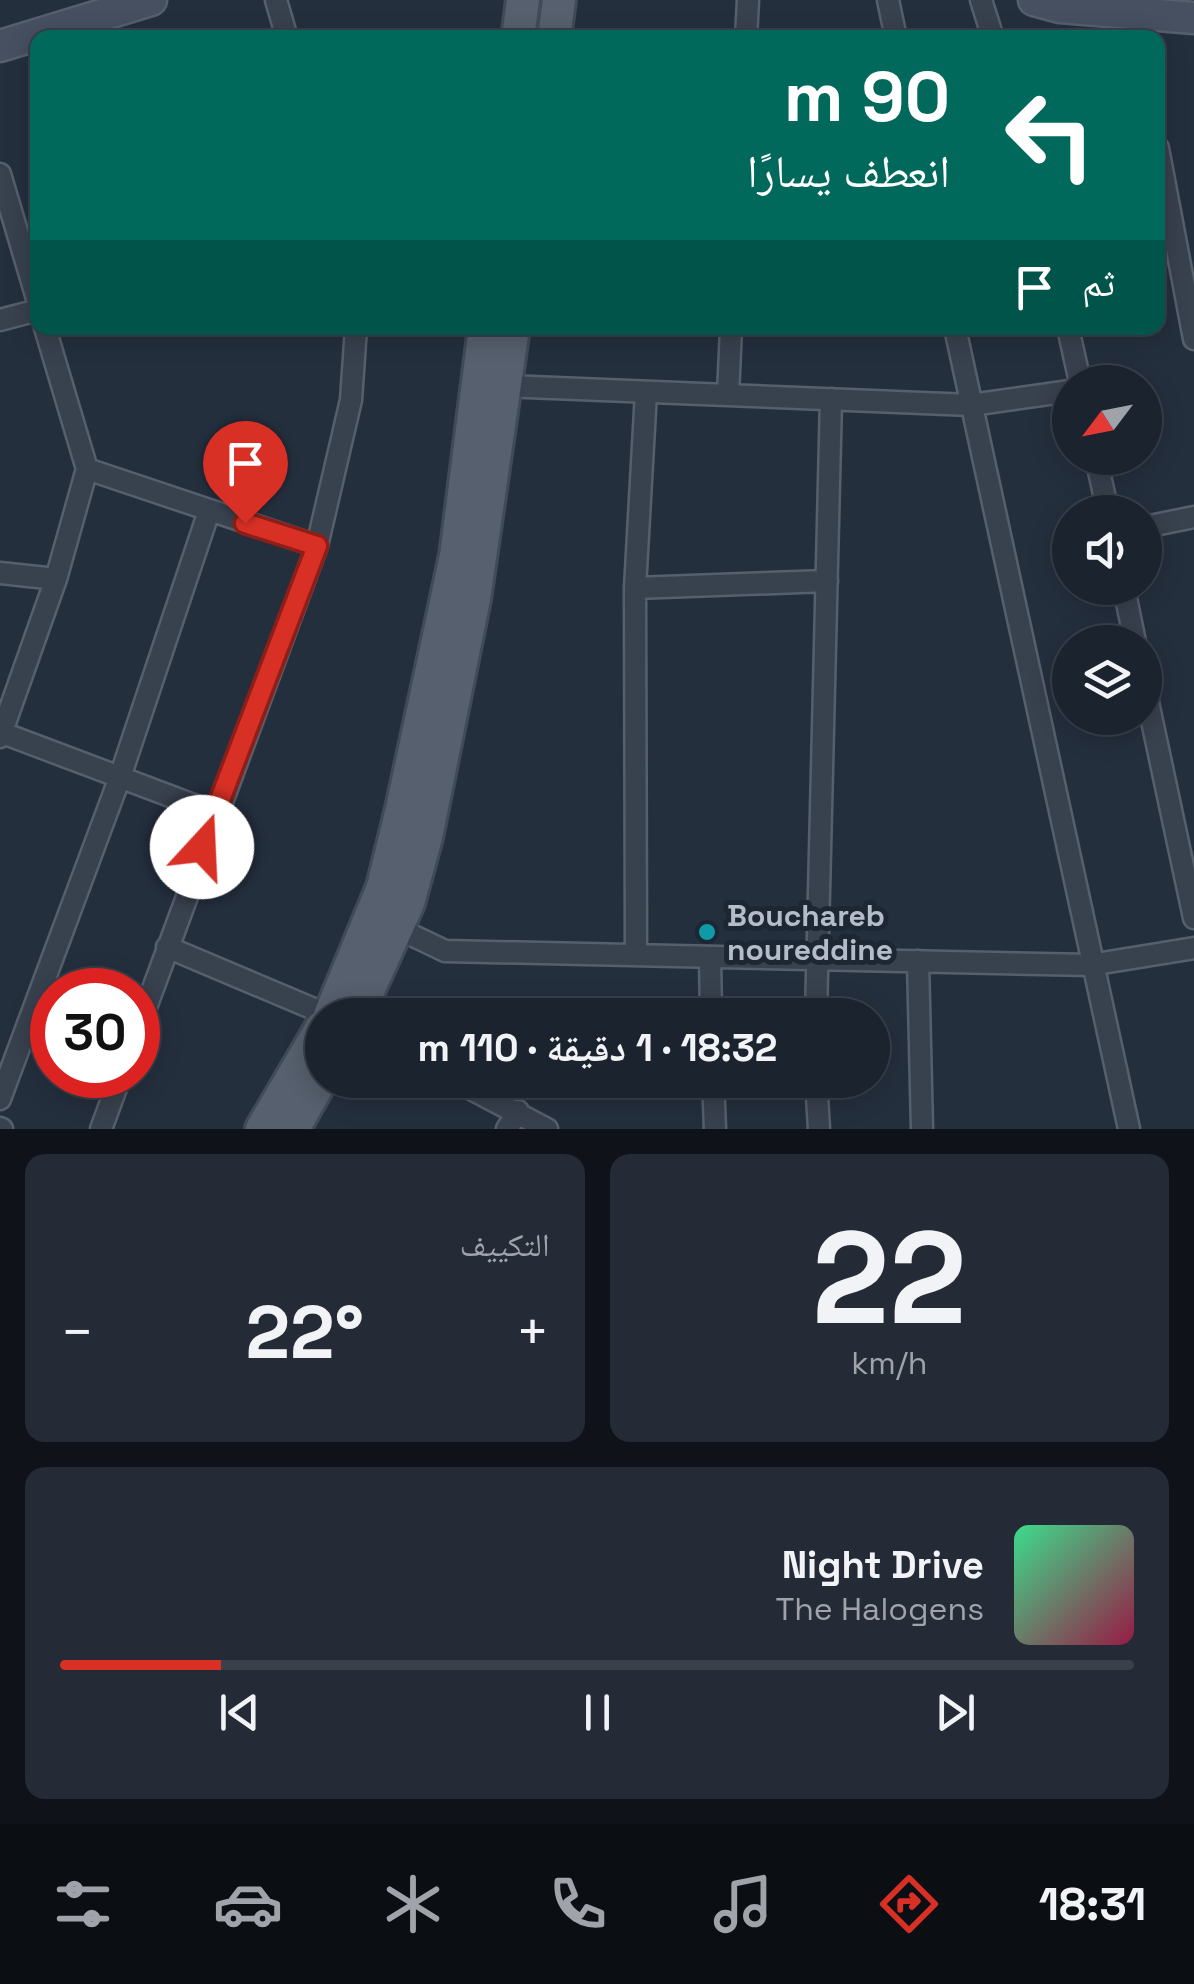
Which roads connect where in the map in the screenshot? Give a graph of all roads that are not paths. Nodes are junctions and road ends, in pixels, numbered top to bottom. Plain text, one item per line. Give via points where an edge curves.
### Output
1 (151, 0) edge
2 (276, 0) edge
3 (523, 0) edge
4 (560, 0) edge
5 (748, 0) edge
6 (888, 0) edge
7 (981, 0) edge
8 (1034, 0) edge
9 (1194, 18) edge
10 (1135, 26) edge
11 (53, 30) edge
12 (285, 30) edge
13 (519, 30) edge
14 (555, 30) edge
15 (746, 30) edge
16 (894, 30) edge
17 (990, 30) edge
18 (30, 37) edge
19 (0, 46) edge
20 (0, 174) edge
21 (1165, 188) edge
22 (30, 275) edge
23 (30, 312) edge
24 (0, 320) edge
25 (47, 335) edge
26 (356, 335) edge
27 (484, 335) edge
28 (513, 335) edge
29 (731, 335) edge
30 (957, 335) edge
31 (1070, 335) edge
32 (1194, 338) edge
33 (1076, 365) edge
34 (505, 386) junction
35 (646, 392) junction
36 (1052, 394) edge
37 (728, 395) junction
38 (832, 399) junction
39 (972, 405) junction
40 (87, 469) junction
41 (209, 511) junction
42 (1194, 517) edge
43 (1162, 524) edge
44 (317, 546) junction
45 (0, 573) edge
46 (56, 579) junction
47 (827, 582) junction
48 (635, 588) junction
49 (0, 734) edge
50 (1155, 735) edge
51 (120, 777) junction
52 (214, 813) junction
53 (1194, 918) edge
54 (397, 928) junction
55 (167, 948) junction
56 (1194, 948) edge
57 (636, 955) junction
58 (710, 957) junction
59 (815, 959) junction
60 (918, 961) junction
61 (1090, 965) junction
62 (160, 968) edge
63 (336, 998) edge
64 (365, 998) edge
65 (711, 998) edge
66 (816, 998) edge
67 (305, 1005) edge
68 (305, 1056) edge
69 (112, 1098) edge
70 (310, 1098) edge
71 (480, 1098) edge
72 (714, 1098) edge
73 (817, 1098) edge
74 (0, 1099) edge
75 (512, 1120) edge
76 (101, 1129) edge
77 (262, 1129) edge
78 (292, 1129) edge
79 (547, 1129) edge
80 (715, 1129) edge
81 (819, 1129) edge
82 (922, 1129) edge
83 (1129, 1129) edge

1 - 11 main road
2 - 12 street
3 - 13 main road
4 - 14 main road
5 - 15 street
6 - 16 street
7 - 17 street
8 - 10 main road
9 - 10 main road
18 - 19 main road
20 - 22 street
21 - 32 street
23 - 24 street
25 - 40 street
26 - 44 street via 352,400
27 - 63 main road via 456,556 402,809 383,886
28 - 34 main road
29 - 37 street
30 - 39 street
31 - 33 street
34 - 35 street
34 - 54 main road via 474,598 426,837
35 - 37 street
35 - 48 street
36 - 39 street
37 - 38 street
38 - 39 street
38 - 47 street
39 - 61 street
40 - 41 street
40 - 46 street
41 - 44 street
41 - 51 street
42 - 43 street
44 - 52 street
45 - 46 street
46 - 49 street
47 - 48 street
47 - 59 street
48 - 57 street
49 - 51 street
50 - 53 street
51 - 52 street
51 - 74 street
52 - 55 street
54 - 57 street via 445,951
54 - 64 main road
55 - 62 street
55 - 67 street
56 - 61 street
57 - 58 street
58 - 59 street
58 - 65 street
59 - 60 street
59 - 66 street
60 - 61 street
60 - 82 street
61 - 83 street
68 - 77 main road
69 - 76 street
70 - 78 main road
71 - 75 street
72 - 80 street
73 - 81 street
75 - 79 street

